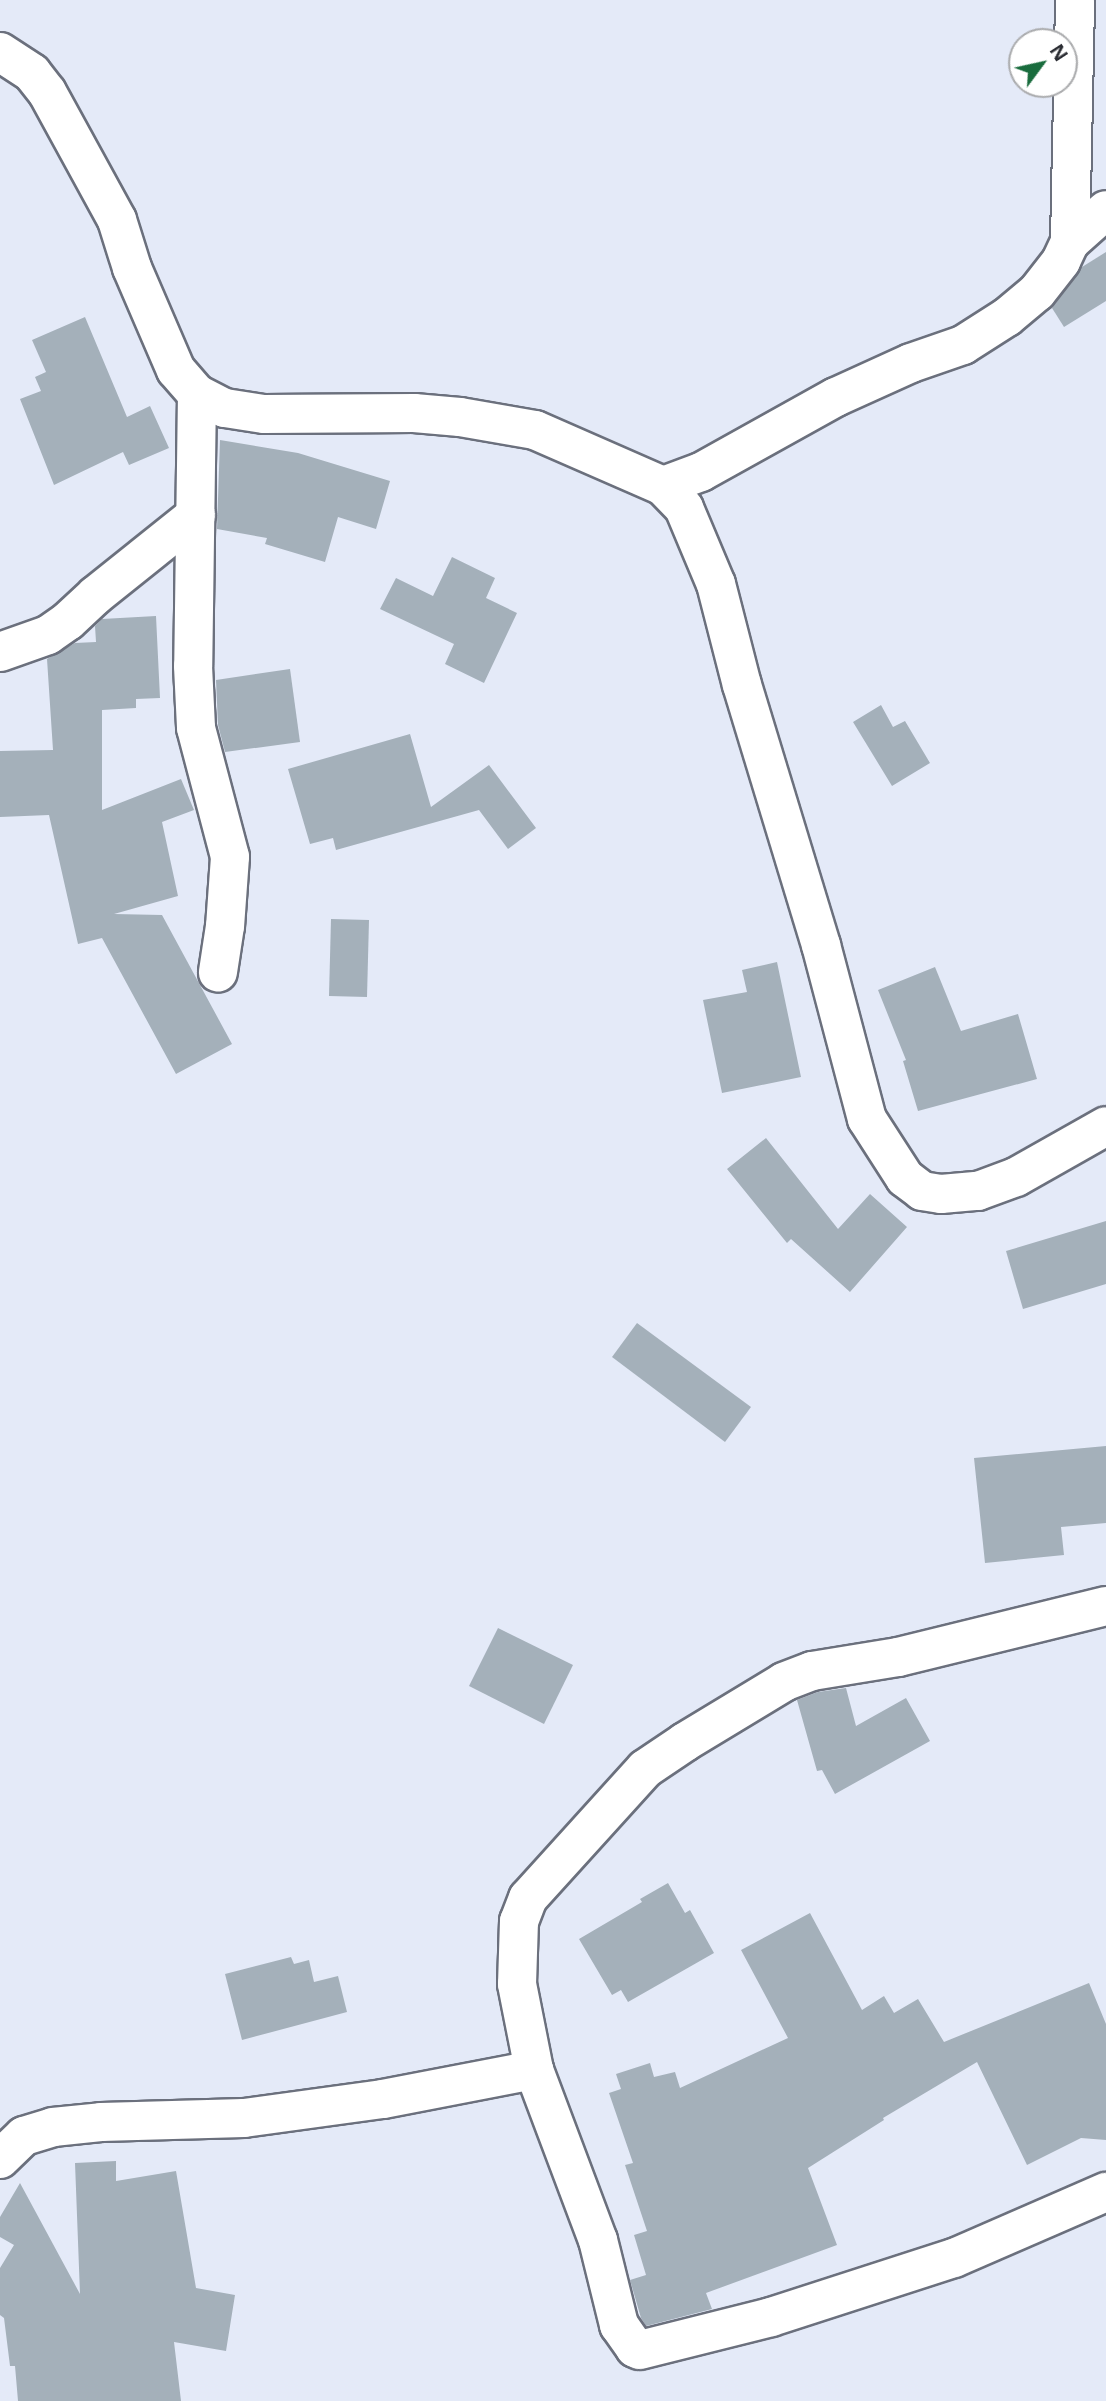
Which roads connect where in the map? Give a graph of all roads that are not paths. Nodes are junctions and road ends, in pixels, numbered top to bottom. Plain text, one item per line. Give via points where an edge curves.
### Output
1 (1074, 0) edge
2 (0, 52) edge
3 (1106, 210) edge
4 (1070, 242) junction
5 (197, 394) junction
6 (663, 486) junction
7 (195, 515) junction
8 (0, 652) edge
9 (218, 972) dead end
10 (1106, 1126) edge
11 (1106, 1606) edge
12 (534, 2070) junction
13 (0, 2159) edge
14 (1106, 2192) edge

1 - 4 street
2 - 5 street via 32,74 47,92 117,220 132,268 176,370
3 - 4 street
4 - 6 street via 1037,292 963,345 836,397 701,472
5 - 6 street via 225,408 264,414 414,413 535,430
5 - 7 street
6 - 10 street via 684,508 716,584 821,945 866,1119 886,1153 922,1191 978,1191 1016,1177
7 - 8 street via 68,621 48,635
7 - 9 street via 195,728 230,857
11 - 12 street via 898,1657 812,1671 784,1682 645,1769 542,1879 519,1922 517,1984
12 - 13 street via 383,2099 244,2118 53,2127 24,2136
12 - 14 street via 598,2240 619,2325 640,2350 771,2318 954,2258

